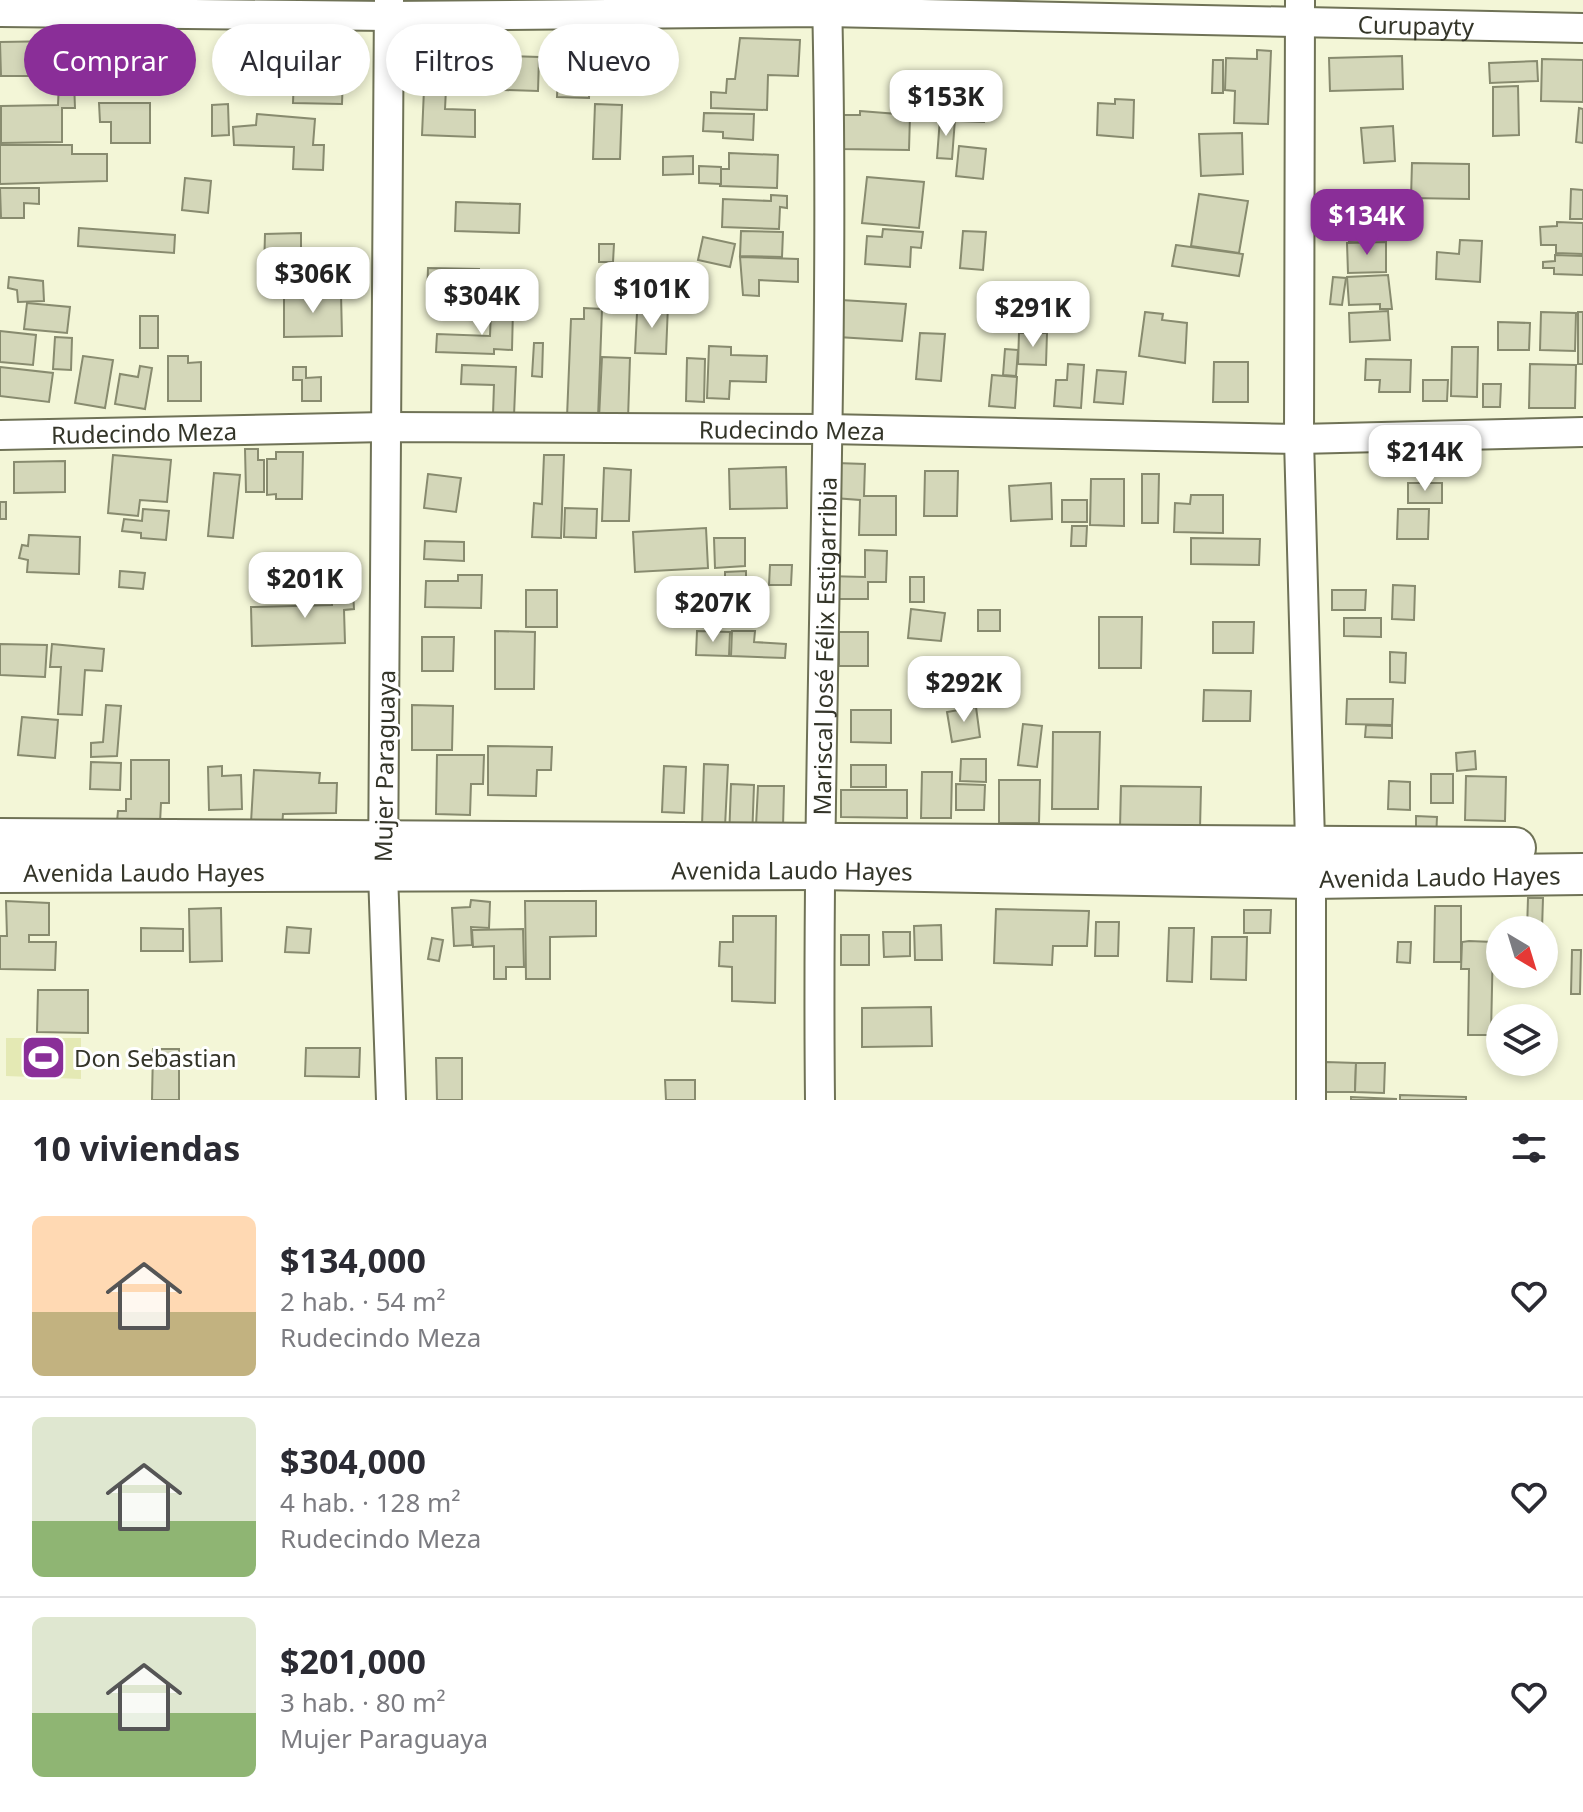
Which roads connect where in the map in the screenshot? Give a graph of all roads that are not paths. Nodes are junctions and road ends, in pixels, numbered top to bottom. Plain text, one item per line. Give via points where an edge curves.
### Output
1 (827, 6) edge
2 (388, 8) edge
3 (1300, 10) edge
4 (0, 12) edge
5 (1583, 28) edge
6 (386, 427) junction
7 (827, 429) junction
8 (1583, 432) edge
9 (0, 435) edge
10 (1299, 439) junction
11 (0, 839) edge
12 (1583, 848) edge
13 (818, 855) junction
14 (383, 858) junction
15 (1310, 862) junction
16 (0, 872) edge
17 (1583, 874) edge
18 (391, 1100) edge
19 (820, 1100) edge
20 (1311, 1100) edge

1 - 2 street, Curupayty
1 - 3 street, Curupayty
1 - 7 street, Mariscal José Félix Estigarribia
2 - 4 street, Curupayty
2 - 6 street, Mujer Paraguaya
3 - 5 street, Curupayty
3 - 10 street
6 - 7 street, Rudecindo Meza
6 - 9 street, Rudecindo Meza
6 - 14 street, Mujer Paraguaya
7 - 10 street, Rudecindo Meza
7 - 13 street, Mariscal José Félix Estigarribia
8 - 10 street, Rudecindo Meza
10 - 15 street
11 - 14 street, Avenida Laudo Hayes
12 - 15 street, Avenida Laudo Hayes
13 - 14 street, Avenida Laudo Hayes
13 - 15 street, Avenida Laudo Hayes
13 - 19 street, Mariscal José Félix Estigarribia
14 - 16 street, Avenida Laudo Hayes
14 - 18 street, Mujer Paraguaya
15 - 17 street, Avenida Laudo Hayes
15 - 20 street

